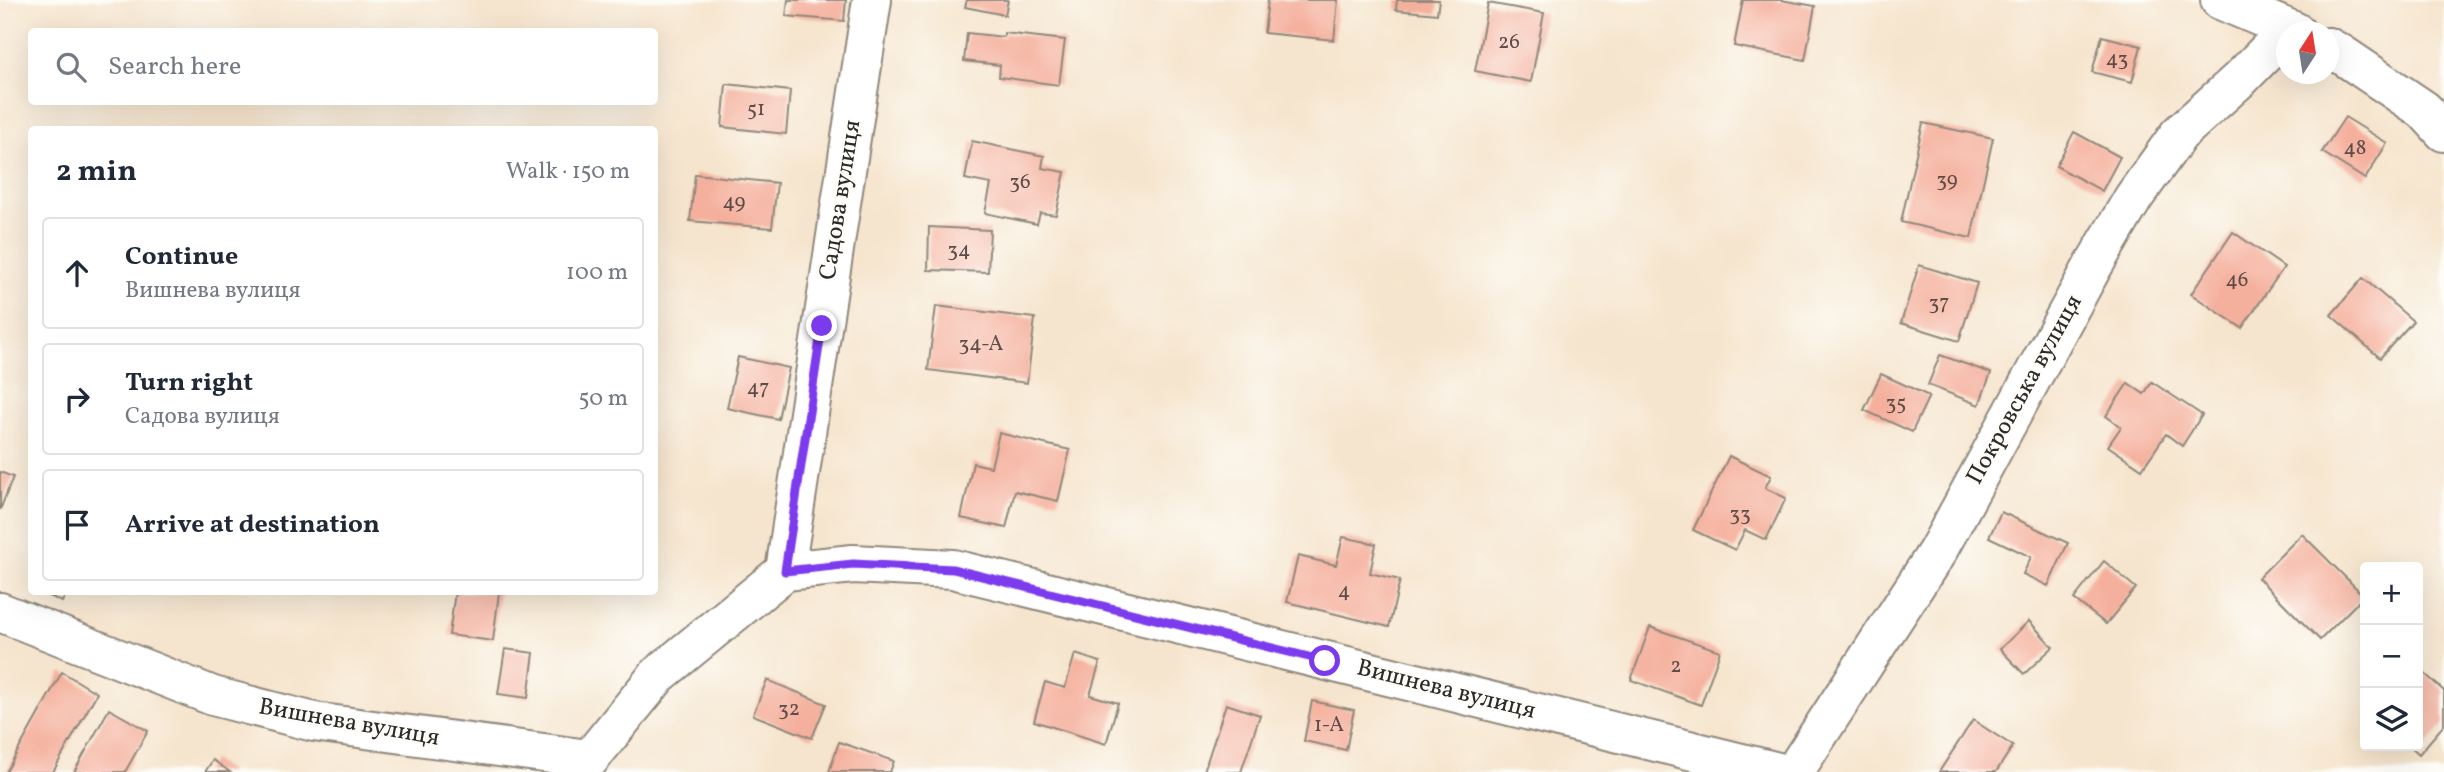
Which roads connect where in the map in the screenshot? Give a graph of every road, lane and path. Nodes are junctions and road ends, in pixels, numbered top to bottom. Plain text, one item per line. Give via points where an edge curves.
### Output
1 (872, 0) edge
2 (2220, 0) edge
3 (2276, 25) edge
4 (2276, 44) edge
5 (2339, 53) edge
6 (2444, 132) edge
7 (785, 571) junction
8 (0, 612) edge
9 (584, 765) edge
10 (1778, 772) edge
11 (1794, 772) edge

1 - 7 street, Садова вулиця
2 - 3 street
4 - 11 street, Покровська вулиця via 2179,134 2134,197 1937,552
5 - 6 street via 2424,110
7 - 9 street via 658,675
7 - 10 street, Вишнева вулиця via 853,564 953,569
8 - 9 street, Вишнева вулиця via 213,696 314,722

